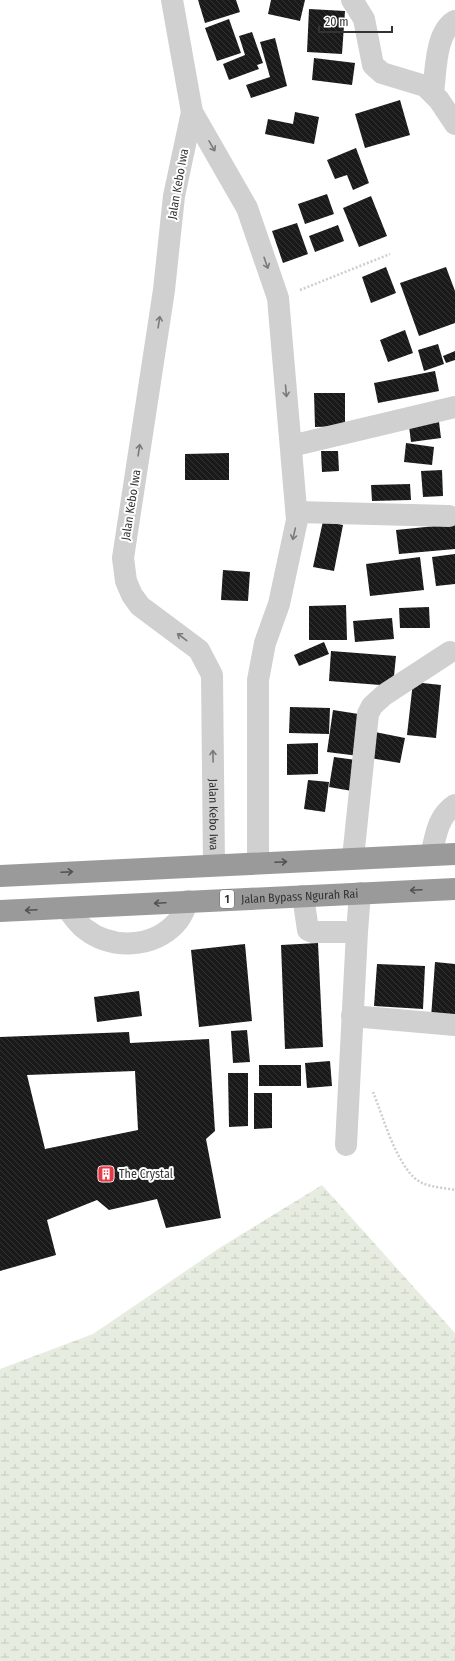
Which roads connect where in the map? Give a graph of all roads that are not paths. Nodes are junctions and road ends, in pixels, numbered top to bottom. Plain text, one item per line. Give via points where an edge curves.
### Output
1 (172, 0) edge
2 (352, 0) edge
3 (455, 21) edge
4 (433, 93) junction
5 (192, 112) junction
6 (455, 124) edge
7 (455, 407) edge
8 (291, 446) junction
9 (297, 512) junction
10 (449, 516) dead end
11 (450, 652) dead end
12 (455, 806) edge
13 (455, 854) edge
14 (430, 855) junction
15 (353, 858) junction
16 (258, 863) junction
17 (214, 865) junction
18 (0, 876) edge
19 (455, 889) edge
20 (360, 893) junction
21 (303, 896) junction
22 (188, 902) junction
23 (67, 908) junction
24 (0, 911) edge
25 (344, 932) dead end
26 (352, 1016) junction
27 (455, 1025) edge
28 (346, 1145) dead end

1 - 5 street, Jalan Kebo Iwa
2 - 4 street via 364,19 373,65 382,73 420,84
3 - 4 street via 450,23 440,38
4 - 6 street
5 -> 8 street, Jalan Kebo Iwa via 247,208 278,298
17 -> 5 street, Jalan Kebo Iwa via 212,675 199,650 140,606 126,581 123,558 164,290 174,196
7 - 8 street
8 - 9 street, Jalan Kebo Iwa
9 - 10 street
9 -> 16 street, Jalan Kebo Iwa via 280,596 265,643 258,680
11 - 15 street via 384,695 372,706 368,714
12 - 14 street via 440,819
13 - 14 highway
14 - 15 highway
16 -> 15 highway
16 - 17 highway
18 -> 17 highway
19 -> 20 highway, Jalan Bypass Ngurah Rai / 1
20 - 21 highway, Jalan Bypass Ngurah Rai / 1
20 - 26 street
21 - 22 highway, Jalan Bypass Ngurah Rai / 1
21 - 25 street via 308,930
22 -> 23 highway, Jalan Bypass Ngurah Rai / 1
22 - 23 street via 178,921 166,933 135,943 116,943 100,939 84,928
23 -> 24 highway, Jalan Bypass Ngurah Rai / 1
26 - 27 street
26 - 28 street

